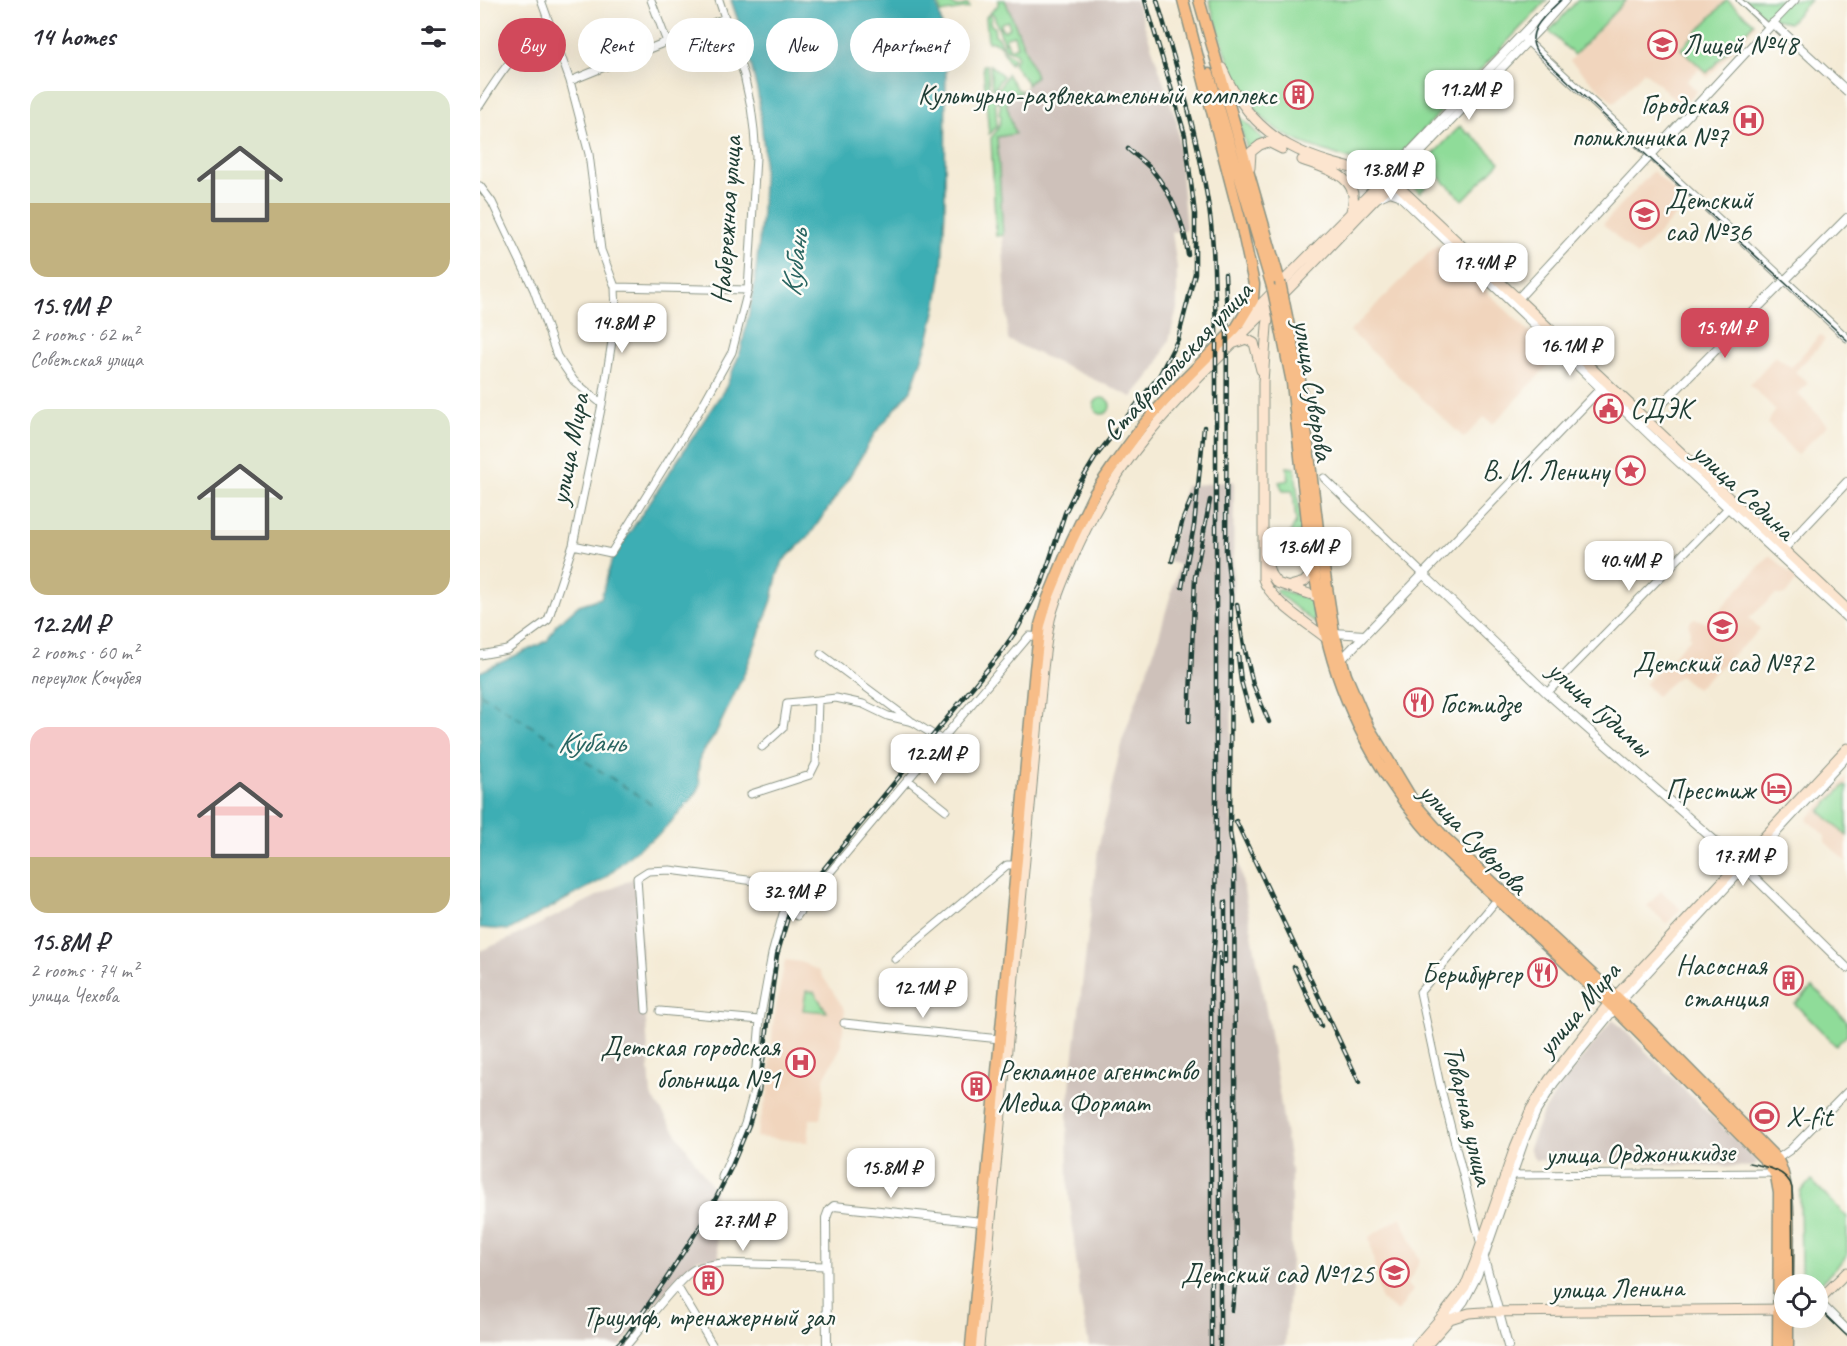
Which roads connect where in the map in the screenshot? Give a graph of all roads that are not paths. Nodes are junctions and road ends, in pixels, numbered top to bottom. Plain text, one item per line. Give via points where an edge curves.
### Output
1 (541, 0) edge
2 (651, 0) edge
3 (719, 0) edge
4 (1184, 0) edge
5 (1199, 0) edge
6 (1555, 0) edge
7 (1565, 0) edge
8 (1739, 0) edge
9 (1795, 0) edge
10 (548, 18) edge
11 (725, 18) edge
12 (1771, 25) junction
13 (1524, 38) junction
14 (666, 39) edge
15 (1211, 41) junction
16 (666, 42) edge
17 (566, 69) edge
18 (504, 72) edge
19 (743, 72) edge
20 (570, 81) junction
21 (1847, 91) edge
22 (480, 105) edge
23 (1650, 156) junction
24 (1390, 178) junction
25 (1249, 185) junction
26 (480, 186) edge
27 (1371, 202) junction
28 (1350, 214) junction
29 (1847, 218) edge
30 (1786, 280) junction
31 (615, 287) junction
32 (748, 290) junction
33 (1516, 301) junction
34 (1271, 307) junction
35 (1236, 328) junction
36 (1847, 338) edge
37 (1228, 347) junction
38 (1263, 382) junction
39 (1604, 385) junction
40 (602, 404) junction
41 (1644, 422) junction
42 (1324, 478) dead end
43 (1847, 483) edge
44 (1732, 504) junction
45 (1313, 530) junction
46 (573, 545) junction
47 (1263, 546) junction
48 (1781, 551) junction
49 (1314, 571) junction
50 (1423, 574) junction
51 (1275, 581) junction
52 (1287, 586) junction
53 (1269, 591) junction
54 (1323, 598) junction
55 (1847, 609) edge
56 (1847, 618) edge
57 (1364, 635) junction
58 (1330, 636) junction
59 (1042, 637) junction
60 (821, 654) dead end
61 (480, 655) edge
62 (1337, 662) junction
63 (1547, 693) junction
64 (818, 700) junction
65 (913, 722) junction
66 (942, 741) junction
67 (762, 747) dead end
68 (1847, 748) edge
69 (1847, 756) edge
70 (908, 780) junction
71 (752, 794) dead end
72 (946, 810) dead end
73 (1021, 865) junction
74 (1742, 865) junction
75 (802, 886) junction
76 (816, 889) junction
77 (1500, 896) junction
78 (797, 916) dead end
79 (894, 959) dead end
80 (1847, 968) edge
81 (1615, 1002) junction
82 (646, 1010) dead end
83 (660, 1011) dead end
84 (760, 1020) junction
85 (844, 1023) dead end
86 (1000, 1039) junction
87 (1847, 1092) edge
88 (1777, 1160) junction
89 (1774, 1173) junction
90 (1508, 1175) junction
91 (722, 1176) dead end
92 (982, 1222) junction
93 (1481, 1246) junction
94 (1484, 1258) junction
95 (826, 1266) junction
96 (1847, 1272) edge
97 (1781, 1274) edge
98 (1788, 1274) edge
99 (677, 1286) junction
100 (1828, 1291) edge
101 (1774, 1310) edge
102 (1499, 1311) junction
103 (1828, 1311) edge
104 (1450, 1319) junction
105 (1780, 1328) edge
106 (1788, 1328) edge
107 (1847, 1330) edge
108 (1506, 1343) edge
109 (626, 1346) edge
110 (713, 1346) edge
111 (827, 1346) edge
112 (971, 1346) edge
113 (979, 1346) edge
114 (1416, 1346) edge
115 (1426, 1346) edge
116 (1778, 1346) edge
117 (1788, 1346) edge

1 - 10 street, улица Мира
2 - 14 street
3 - 11 street, Набережная улица
4 - 25 main road, улица Суворова
4 - 35 main road, улица Суворова via 1254,284 1254,300
5 - 15 main road, улица Суворова
6 - 13 street
7 - 13 street
8 - 12 street
9 - 12 street
12 - 21 street
12 - 23 street
13 - 23 street
13 - 24 street
15 - 24 main road via 1232,91 1282,143 1308,155
15 - 25 main road, улица Суворова
16 - 20 street
17 - 20 street, улица Мира
18 - 22 street
19 - 32 street, Набережная улица via 756,157
20 - 31 street, улица Мира via 589,154 601,250
23 - 30 street
23 - 33 street
24 - 27 main road, Ставропольская улица
24 - 28 main road, Ставропольская улица
24 - 33 main road, улица Седина
25 - 28 main road via 1251,152 1264,143 1274,144 1343,178 1354,198
25 - 45 main road, улица Суворова, bridge via 1280,282 1293,342
26 - 40 street via 492,202 534,290 557,357 574,381
27 - 33 street, улица Седина via 1387,192 1396,193
27 - 34 main road, Ставропольская улица
28 - 35 main road, Ставропольская улица
29 - 30 street
30 - 36 street
30 - 41 street
31 - 32 street
31 - 40 street, улица Мира via 616,316
32 - 46 street, Набережная улица via 732,352 611,554
33 - 39 main road, улица Седина
34 - 37 main road, Ставропольская улица
34 - 38 main road
35 - 59 main road, Ставропольская улица via 1158,408 1103,480 1064,557 1046,605
37 - 38 main road, Ставропольская улица via 1243,339 1254,343
37 - 59 main road, Ставропольская улица via 1158,421 1118,473 1089,521
38 - 47 main road, улица Суворова
39 - 41 main road, улица Седина
39 - 50 street
40 - 46 street, улица Мира
41 - 44 main road, улица Седина
42 - 50 street, улица Гудимы
43 - 48 street
44 - 48 main road, улица Седина
44 - 63 street
45 - 49 main road, улица Суворова
45 - 54 main road, улица Суворова
46 - 61 street, улица Мира via 548,620 507,650
47 - 51 main road
47 - 53 main road, улица Суворова via 1263,579
48 - 55 main road, улица Седина
48 - 56 street, улица Седина
49 - 52 main road via 1304,582
49 - 54 main road, улица Суворова
50 - 57 street
50 - 63 street, улица Гудимы
51 - 52 main road
51 - 53 main road
52 - 54 main road
53 - 58 main road
54 - 58 main road, улица Суворова
57 - 58 street
57 - 62 street
58 - 62 main road, улица Суворова
59 - 66 street via 1029,636
59 - 73 main road, Ставропольская улица
60 - 65 street
62 - 77 main road, улица Суворова via 1368,726 1415,804
63 - 74 street, улица Гудимы
64 - 65 street via 836,698 863,704
64 - 67 street via 787,703 783,728
64 - 71 street via 816,763 810,775
65 - 66 street
66 - 70 street
68 - 74 main road, улица Мира
69 - 74 street, улица Мира
70 - 72 street
70 - 76 street
73 - 79 street via 1007,865
73 - 86 main road, Ставропольская улица
73 - 113 main road, Ставропольская улица
74 - 80 street, улица Гудимы
74 - 81 main road, улица Мира
75 - 76 street
75 - 82 street via 670,870 648,871 637,878
75 - 84 street via 783,914
76 - 78 street
77 - 81 main road, улица Суворова
77 - 93 street, Товарная улица via 1420,992
81 - 88 main road, улица Суворова
81 - 89 main road, улица Суворова
81 - 90 main road, улица Мира via 1543,1090
83 - 84 street
84 - 91 street via 754,1091 745,1124
85 - 86 street
86 - 92 main road, Ставропольская улица
87 - 88 street
88 - 98 main road, улица Суворова via 1785,1176 1787,1194
89 - 90 street, улица Орджоникидзе
89 - 97 main road, улица Суворова via 1779,1193
90 - 93 main road, улица Мира
90 - 94 street, улица Мира
92 - 95 street via 834,1206 826,1218
92 - 112 main road, Ставропольская улица
93 - 94 street
93 - 114 main road, улица Мира via 1465,1287
94 - 102 street
94 - 104 street, улица Мира via 1472,1287
95 - 99 street via 723,1263 693,1270
95 - 111 street
96 - 100 main road
99 - 109 street
99 - 110 street
101 - 102 main road, улица Ленина
102 - 104 main road, улица Ленина
102 - 108 street
103 - 107 street
104 - 115 main road, улица Мира
105 - 116 main road, улица Суворова
106 - 117 main road

